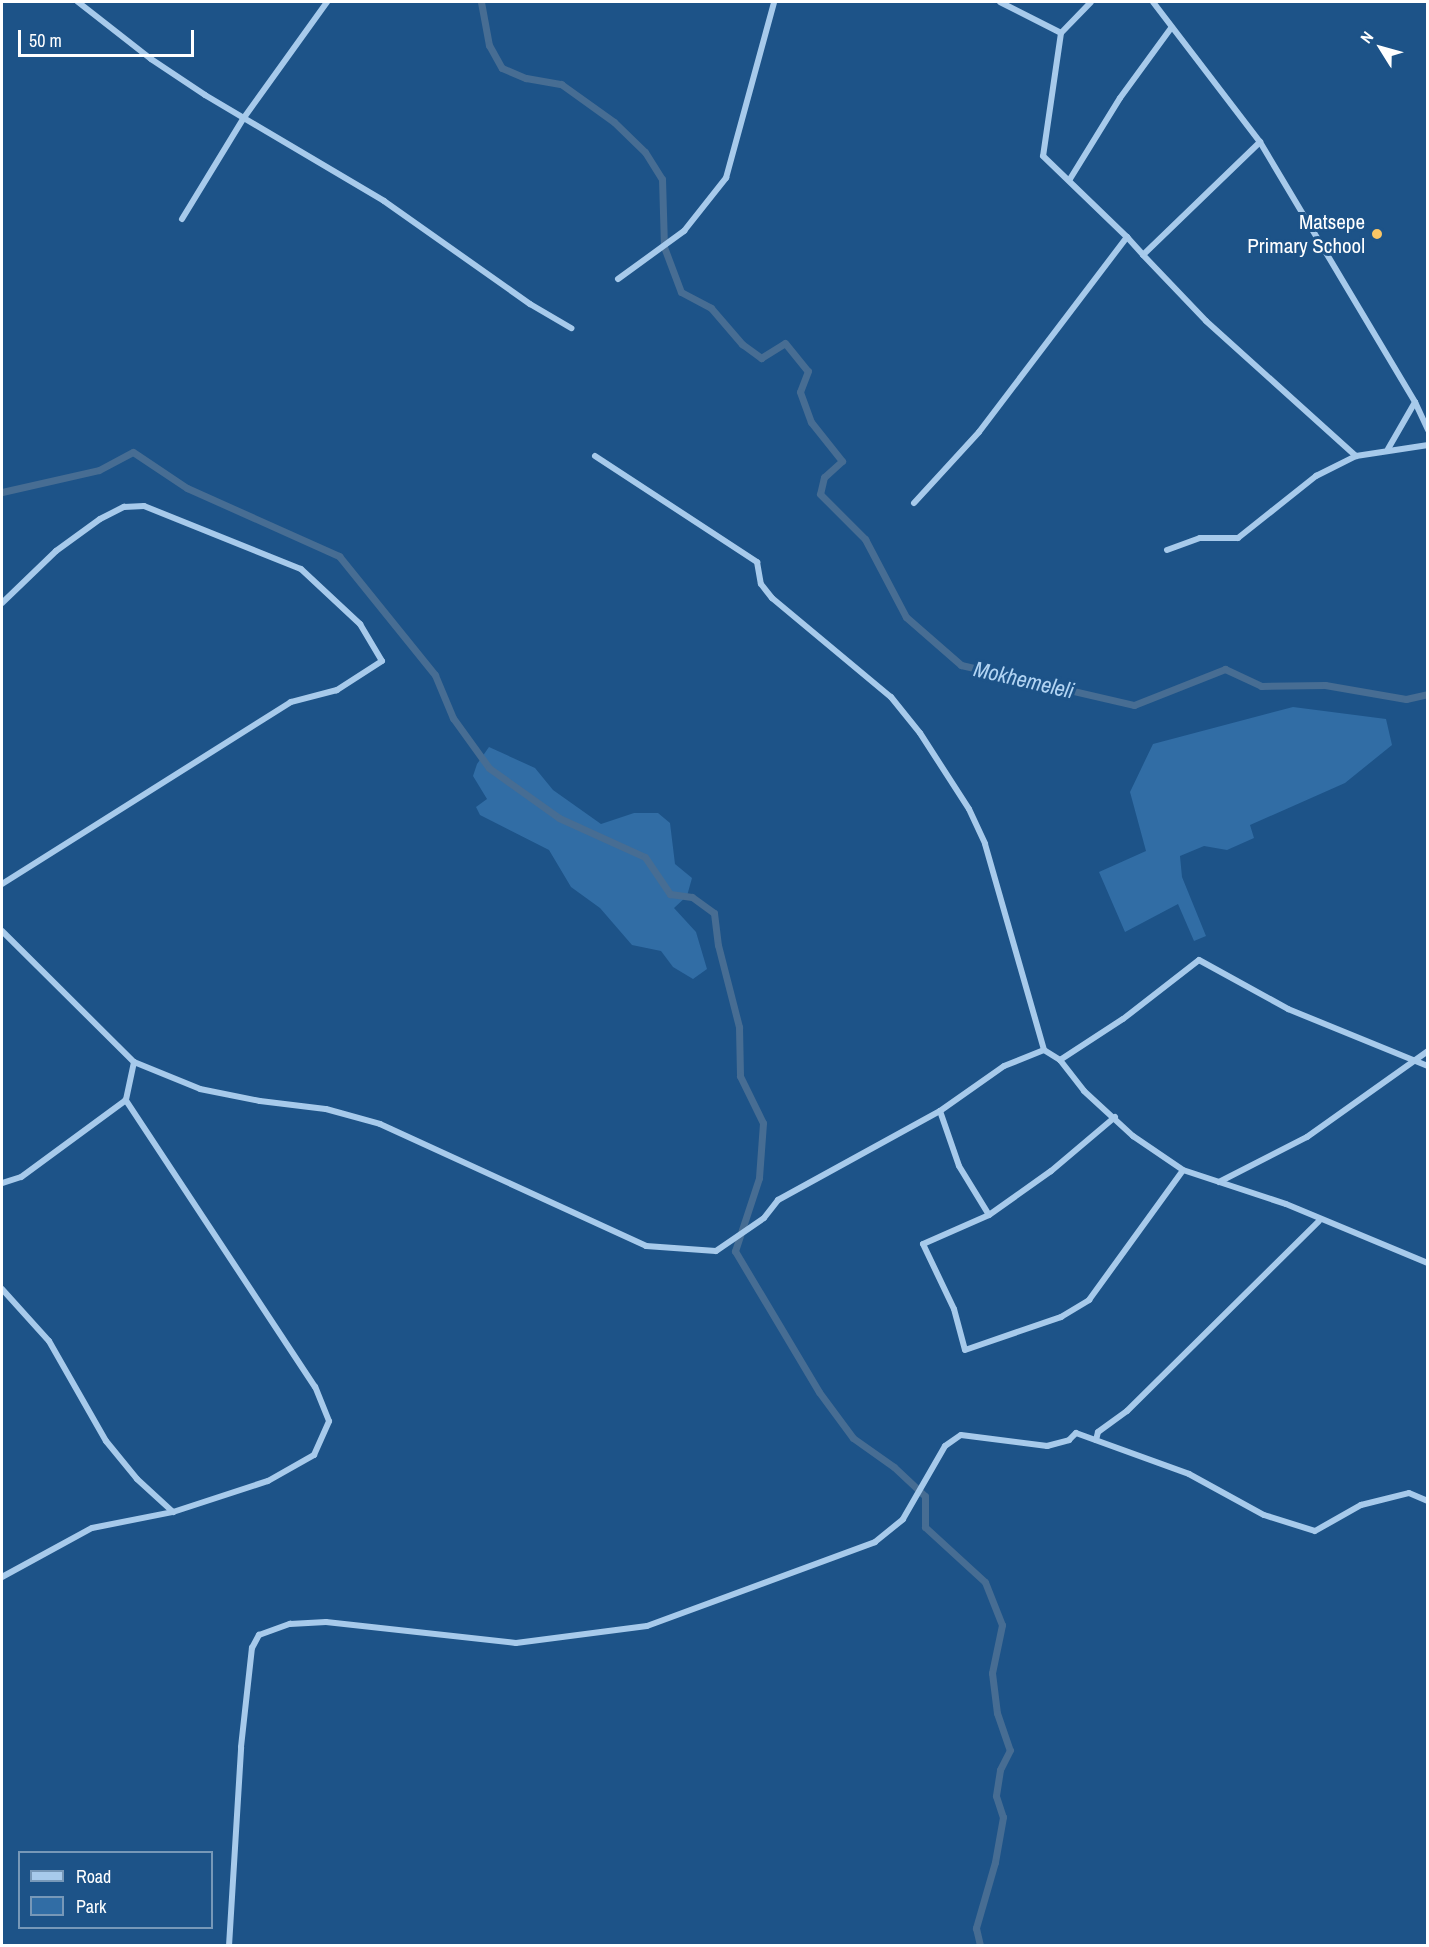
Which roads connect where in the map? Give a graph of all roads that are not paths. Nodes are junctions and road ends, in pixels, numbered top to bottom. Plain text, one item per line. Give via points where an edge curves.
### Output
1 (78, 2) edge
2 (327, 2) edge
3 (774, 2) edge
4 (1000, 2) edge
5 (1091, 2) edge
6 (1152, 2) edge
7 (1171, 28) junction
8 (1061, 33) junction
9 (243, 119) junction
10 (1260, 142) junction
11 (1070, 179) junction
12 (182, 219) dead end
13 (1127, 237) junction
14 (1143, 255) junction
15 (618, 279) dead end
16 (571, 328) dead end
17 (1415, 402) junction
18 (1428, 430) edge
19 (1428, 445) edge
20 (1388, 449) junction
21 (595, 456) dead end
22 (1356, 456) junction
23 (915, 503) dead end
24 (1167, 550) dead end
25 (2, 603) edge
26 (2, 884) edge
27 (2, 931) edge
28 (1044, 1050) junction
29 (1428, 1051) edge
30 (1060, 1060) junction
31 (1415, 1060) junction
32 (134, 1062) junction
33 (1428, 1066) edge
34 (126, 1100) junction
35 (940, 1111) junction
36 (1115, 1117) junction
37 (1183, 1170) junction
38 (1219, 1182) junction
39 (2, 1183) edge
40 (989, 1215) junction
41 (1319, 1221) junction
42 (1428, 1263) edge
43 (2, 1289) edge
44 (1096, 1440) junction
45 (1428, 1501) edge
46 (173, 1512) junction
47 (2, 1577) edge
48 (229, 1946) edge

1 - 9 street via 151,59
2 - 9 street
3 - 15 street via 726,177 684,231
4 - 8 street
5 - 8 street
6 - 7 street
7 - 10 street
7 - 11 street via 1120,98
8 - 11 street via 1043,156 1049,166
9 - 12 street
9 - 16 street via 384,201 530,304
10 - 14 street
10 - 17 street
11 - 13 street
13 - 14 street
13 - 23 street via 979,432
14 - 22 street via 1206,321
17 - 18 street
17 - 20 street
19 - 20 street
20 - 22 street
21 - 28 street via 757,562 760,584 772,598 891,697 920,733 969,809 985,844
22 - 24 street via 1316,476 1238,538 1200,538
25 - 26 street via 56,551 99,519 124,507 144,506 301,569 360,624 382,661 338,690 291,702
27 - 32 street
28 - 30 street
28 - 35 street via 1004,1066
29 - 31 street
30 - 31 street via 1123,1019 1199,960 1288,1009
30 - 36 street via 1084,1091
31 - 33 street
31 - 38 street via 1307,1137
32 - 34 street
32 - 35 street via 200,1089 326,1109 380,1124 646,1246 686,1251 716,1251 764,1218 778,1200
34 - 39 street via 21,1177
34 - 46 street via 315,1387 329,1421 314,1455 268,1481
35 - 40 street via 959,1166
36 - 37 street via 1160,1157
36 - 40 street via 1051,1171
37 - 38 street
37 - 40 street via 1089,1300 1060,1317 965,1350 954,1309 923,1244
38 - 41 street via 1286,1204
41 - 42 street
41 - 44 street via 1127,1411 1098,1432
43 - 46 street via 49,1341 106,1441 137,1479
44 - 45 street via 1189,1474 1264,1515 1315,1531 1362,1505 1409,1493
44 - 48 street via 1076,1433 1069,1440 1047,1446 961,1435 945,1446 903,1519 875,1542 647,1626 516,1643 326,1623 290,1624 259,1635 252,1648 241,1747
46 - 47 street via 92,1528

